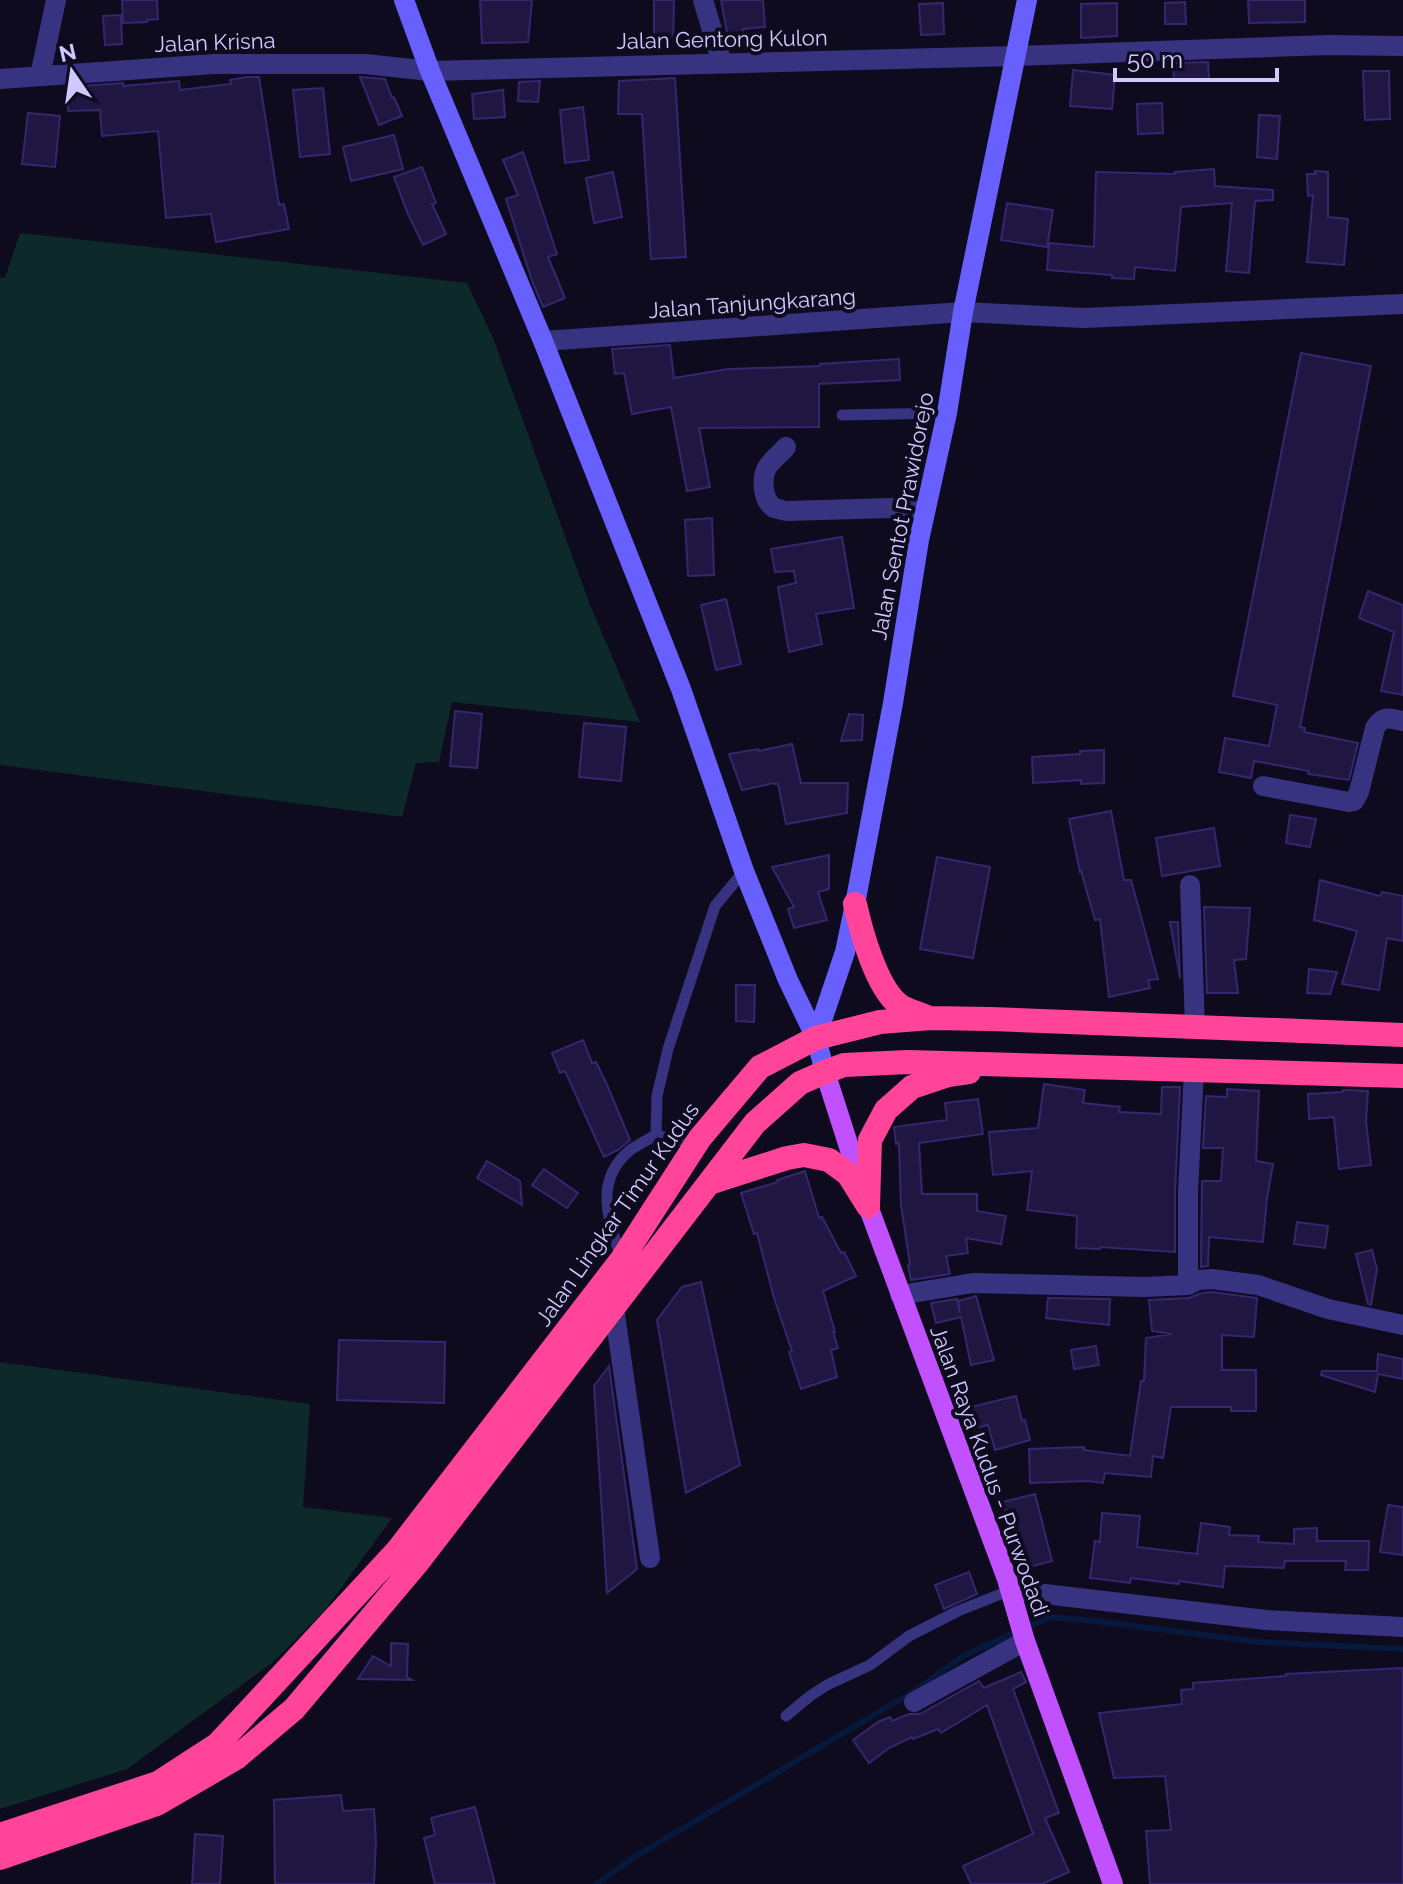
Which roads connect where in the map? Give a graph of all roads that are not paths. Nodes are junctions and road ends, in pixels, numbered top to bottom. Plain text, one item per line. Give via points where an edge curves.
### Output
1 (56, 0) edge
2 (404, 0) edge
3 (703, 0) edge
4 (1027, 0) edge
5 (1403, 46) edge
6 (1015, 56) junction
7 (722, 63) junction
8 (430, 71) junction
9 (40, 76) junction
10 (0, 79) edge
11 (1403, 304) edge
12 (963, 312) junction
13 (543, 341) junction
14 (947, 413) junction
15 (842, 415) dead end
16 (786, 447) dead end
17 (926, 507) junction
18 (1403, 721) edge
19 (1263, 786) dead end
20 (741, 874) junction
21 (1190, 885) dead end
22 (855, 904) junction
23 (931, 1018) junction
24 (1195, 1027) junction
25 (1403, 1035) edge
26 (816, 1038) junction
27 (1016, 1064) junction
28 (1194, 1070) junction
29 (825, 1072) junction
30 (1403, 1076) edge
31 (656, 1135) junction
32 (700, 1138) junction
33 (709, 1183) junction
34 (868, 1206) junction
35 (622, 1259) junction
36 (1188, 1285) junction
37 (900, 1295) junction
38 (614, 1308) junction
39 (1403, 1325) edge
40 (650, 1558) dead end
41 (1013, 1596) junction
42 (1403, 1627) edge
43 (1025, 1640) junction
44 (914, 1702) dead end
45 (786, 1716) dead end
46 (0, 1835) edge
47 (0, 1858) edge
48 (1113, 1884) edge

1 - 9 street
2 - 8 main road
3 - 7 street
4 - 6 main road, Jalan Sentot Prawidorejo
5 - 6 street, Jalan Gentong Kulon
6 - 7 street, Jalan Gentong Kulon
6 - 12 main road, Jalan Sentot Prawidorejo
7 - 8 street, Jalan Gentong Kulon
8 - 9 street, Jalan Krisna via 365,64 214,64
8 - 13 main road
9 - 10 street, Jalan Krisna
11 - 12 street, Jalan Tanjungkarang via 1084,318
12 - 13 street, Jalan Tanjungkarang
12 - 14 main road, Jalan Sentot Prawidorejo
13 - 20 main road via 681,689
14 - 15 lane
14 - 17 main road, Jalan Sentot Prawidorejo
16 - 17 street via 764,476 767,500 774,508
17 - 22 main road, Jalan Sentot Prawidorejo
18 - 19 street via 1379,721 1354,801
20 - 26 main road
20 - 31 lane via 715,906 668,1049 657,1096
21 - 24 street
22 - 23 highway via 883,986 898,1004
22 - 26 main road, Jalan Sentot Prawidorejo
23 - 24 highway, Jalan Lingkar Timur Kudus
23 - 26 highway, Jalan Lingkar Timur Kudus via 880,1022
24 - 25 highway, Jalan Lingkar Timur Kudus
26 - 29 main road
26 - 32 highway, Jalan Lingkar Timur Kudus via 760,1067
27 - 28 highway
27 - 29 highway via 908,1062 844,1065
27 - 34 highway via 912,1087 886,1110 870,1140
28 - 30 highway
28 - 36 street
29 - 33 highway via 800,1083 755,1123
29 - 34 main road, Jalan Raya Kudus - Purwodadi
31 - 32 lane via 686,1142
31 - 35 lane via 630,1150 610,1173 606,1204
32 - 35 highway, Jalan Lingkar Timur Kudus
33 - 34 highway via 804,1155 829,1160 848,1174
33 - 38 highway
34 - 37 main road, Jalan Raya Kudus - Purwodadi
35 - 46 highway, Jalan Lingkar Timur Kudus via 397,1551 218,1744 158,1783
36 - 37 street via 973,1283
36 - 39 street via 1212,1279 1258,1285 1328,1309
37 - 41 main road, Jalan Raya Kudus - Purwodadi
38 - 40 street
38 - 47 highway via 418,1562 294,1709 236,1758 157,1804
41 - 42 street
41 - 43 main road, Jalan Raya Kudus - Purwodadi
41 - 45 lane via 958,1611 919,1631 870,1665 827,1685
43 - 44 street
43 - 48 main road, Jalan Raya Kudus - Purwodadi

